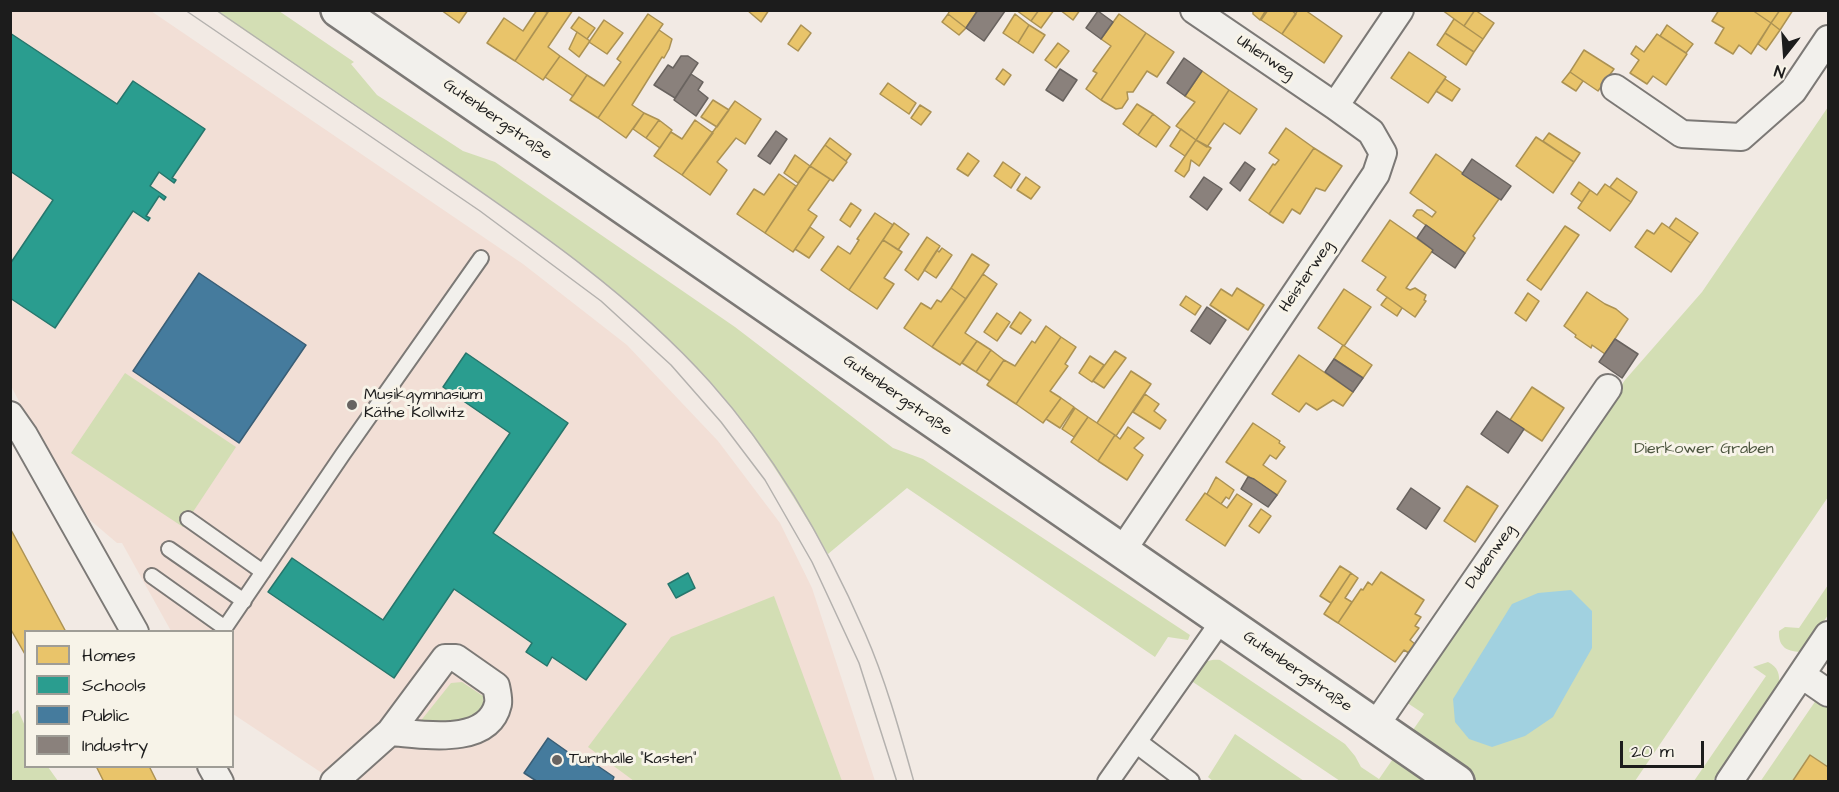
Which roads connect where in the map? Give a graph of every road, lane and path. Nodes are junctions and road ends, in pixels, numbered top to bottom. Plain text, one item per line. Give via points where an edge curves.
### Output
1 (338, 10) edge
2 (1194, 10) edge
3 (1400, 10) edge
4 (1828, 39) edge
5 (1615, 87) dead end
6 (1335, 106) junction
7 (481, 258) dead end
8 (1608, 387) dead end
9 (10, 415) edge
10 (188, 519) dead end
11 (169, 549) dead end
12 (1122, 551) junction
13 (263, 572) junction
14 (152, 576) dead end
15 (244, 601) junction
16 (1222, 620) junction
17 (134, 630) edge
18 (223, 630) edge
19 (1828, 636) edge
20 (1802, 675) junction
21 (1828, 693) edge
22 (390, 732) dead end
23 (1384, 733) junction
24 (1136, 742) junction
25 (212, 768) edge
26 (220, 782) edge
27 (334, 782) edge
28 (1108, 782) edge
29 (1189, 782) edge
30 (1457, 782) edge
31 (1729, 782) edge

1 - 12 street, Gutenbergstraße
2 - 6 street, Uhlenweg
3 - 6 street
4 - 5 street via 1793,91 1741,137 1683,134
6 - 12 street, Heisterweg via 1371,132 1383,153 1376,174
7 - 13 lane
8 - 23 street, Dubenweg
9 - 17 street
10 - 13 lane
11 - 15 lane
12 - 16 street, Gutenbergstraße
13 - 15 lane
14 - 18 lane
15 - 18 lane
16 - 23 street, Gutenbergstraße
16 - 24 street
19 - 20 street
20 - 21 street
20 - 31 street
22 - 27 street
23 - 30 street, Gutenbergstraße
24 - 28 street
24 - 29 street
25 - 26 street

